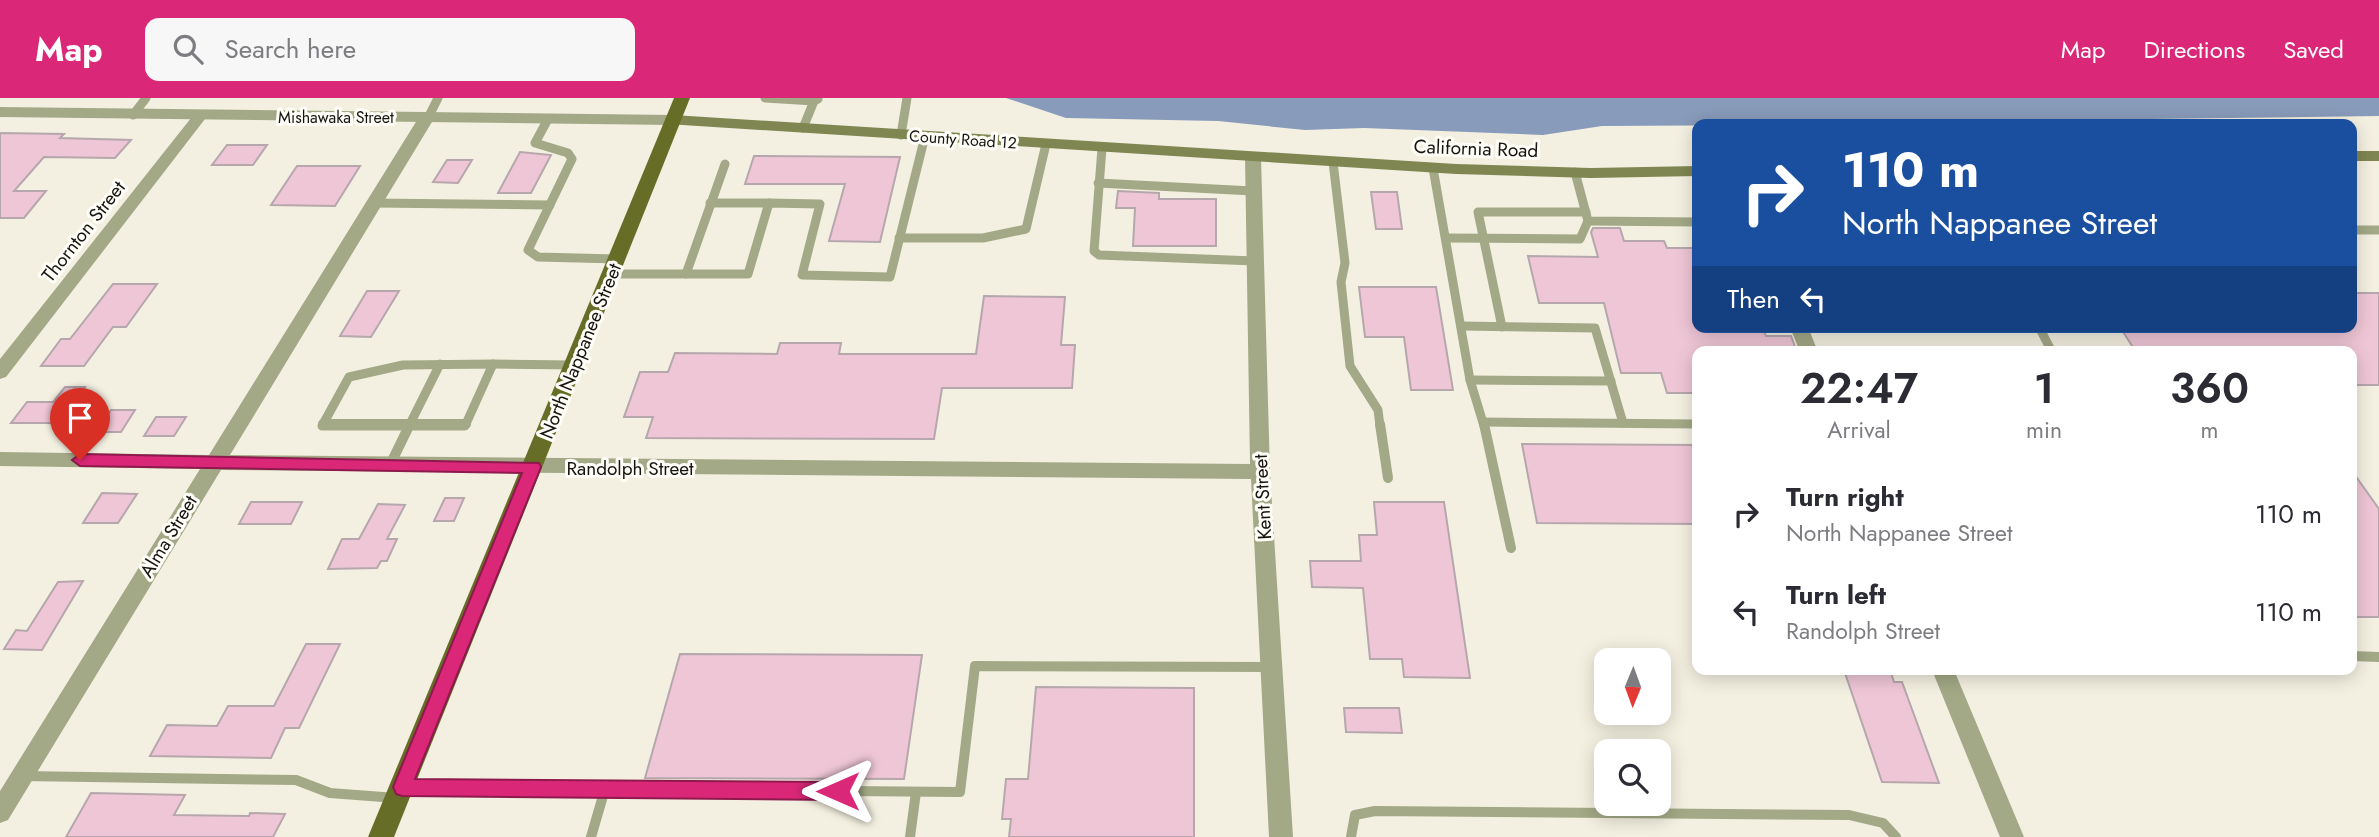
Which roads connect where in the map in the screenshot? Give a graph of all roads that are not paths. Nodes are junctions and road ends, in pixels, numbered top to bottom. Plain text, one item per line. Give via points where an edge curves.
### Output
1 (146, 98) edge
2 (438, 98) edge
3 (682, 98) edge
4 (765, 98) edge
5 (907, 98) edge
6 (816, 100) edge
7 (0, 112) edge
8 (133, 114) junction
9 (200, 116) junction
10 (428, 117) junction
11 (548, 119) junction
12 (673, 120) junction
13 (803, 128) junction
14 (901, 135) junction
15 (925, 136) junction
16 (1045, 144) junction
17 (1102, 148) junction
18 (2357, 156) edge
19 (2379, 156) edge
20 (1253, 157) junction
21 (1333, 162) junction
22 (724, 164) dead end
23 (1433, 168) junction
24 (1692, 171) edge
25 (1575, 172) junction
26 (1098, 183) junction
27 (1253, 191) junction
28 (372, 203) junction
29 (710, 203) junction
30 (769, 204) junction
31 (550, 205) junction
32 (1587, 216) junction
33 (1692, 222) edge
34 (2357, 230) edge
35 (2379, 230) edge
36 (899, 238) junction
37 (1446, 239) junction
38 (1484, 239) junction
39 (1255, 261) junction
40 (613, 267) junction
41 (686, 274) junction
42 (1461, 326) junction
43 (1503, 327) junction
44 (493, 364) junction
45 (440, 365) junction
46 (574, 365) junction
47 (0, 372) edge
48 (1470, 380) junction
49 (1611, 381) junction
50 (1483, 422) junction
51 (1623, 423) junction
52 (1692, 424) edge
53 (410, 426) junction
54 (0, 459) edge
55 (214, 462) junction
56 (390, 465) junction
57 (533, 467) junction
58 (1260, 472) junction
59 (1388, 478) dead end
60 (1511, 548) dead end
61 (2357, 656) edge
62 (2379, 657) edge
63 (1272, 667) junction
64 (1945, 675) edge
65 (22, 776) junction
66 (605, 789) junction
67 (916, 792) junction
68 (400, 793) junction
69 (0, 812) edge
70 (381, 837) edge
71 (590, 837) edge
72 (910, 837) edge
73 (1281, 837) edge
74 (1351, 837) edge
75 (1896, 837) edge
76 (2012, 837) edge

1 - 8 lane
2 - 10 lane
3 - 12 main road, North Nappanee Street
4 - 6 lane
5 - 14 lane
6 - 13 lane
7 - 8 street, Mishawaka Street
8 - 9 street, Mishawaka Street
9 - 10 street, Mishawaka Street
9 - 47 street, Thornton Street
10 - 11 street, Mishawaka Street
10 - 28 street, Alma Street
11 - 12 street, Mishawaka Street
11 - 31 lane via 535,143 568,153 572,159
12 - 13 main road, County Road 12
12 - 40 main road, North Nappanee Street
13 - 14 main road, County Road 12
14 - 15 main road, County Road 12
15 - 16 main road, County Road 12
15 - 36 lane
16 - 17 main road, County Road 12
16 - 36 lane via 1026,229 982,237
17 - 20 main road, County Road 12
17 - 26 lane
18 - 19 main road
20 - 21 main road, California Road
20 - 27 street, Kent Street
21 - 23 main road, California Road
21 - 59 lane via 1345,263 1341,282 1350,366 1378,410
22 - 29 lane
23 - 25 main road, California Road
23 - 37 lane
24 - 25 main road, California Road
25 - 32 lane
26 - 27 lane
26 - 39 lane via 1093,242 1099,255
27 - 39 street, Kent Street
28 - 31 lane
28 - 55 street, Alma Street
29 - 30 lane
29 - 41 lane
30 - 36 lane via 820,204 802,275 890,277
30 - 41 lane via 748,274
31 - 40 lane via 528,250 531,254
32 - 33 lane
32 - 38 lane via 1580,239
32 - 38 lane via 1478,212
34 - 35 lane
37 - 38 lane
37 - 42 lane
38 - 43 lane
39 - 58 street, Kent Street
40 - 41 lane
40 - 46 main road, North Nappanee Street
42 - 43 lane
42 - 48 lane
43 - 49 lane via 1595,328
44 - 45 lane
44 - 46 lane
44 - 53 lane via 465,426
45 - 53 lane
45 - 53 lane via 395,364 349,377 322,426
46 - 57 main road, North Nappanee Street
48 - 49 lane
48 - 50 lane
49 - 51 lane
50 - 51 lane
50 - 60 lane
51 - 52 lane
53 - 56 lane
54 - 55 street, Randolph Street
55 - 56 street, Randolph Street
55 - 65 street, Alma Street
56 - 57 street, Randolph Street
57 - 58 street, Randolph Street
57 - 68 main road, North Nappanee Street
58 - 63 street, Kent Street
61 - 62 lane
63 - 67 lane via 975,666 960,792
63 - 73 street, Kent Street
64 - 76 street
65 - 68 lane via 296,780 330,793
65 - 69 street, Alma Street
66 - 67 lane
66 - 68 lane
66 - 71 lane
67 - 72 lane
68 - 70 main road, North Nappanee Street
74 - 75 lane via 1355,815 1375,811 1849,815 1878,820

